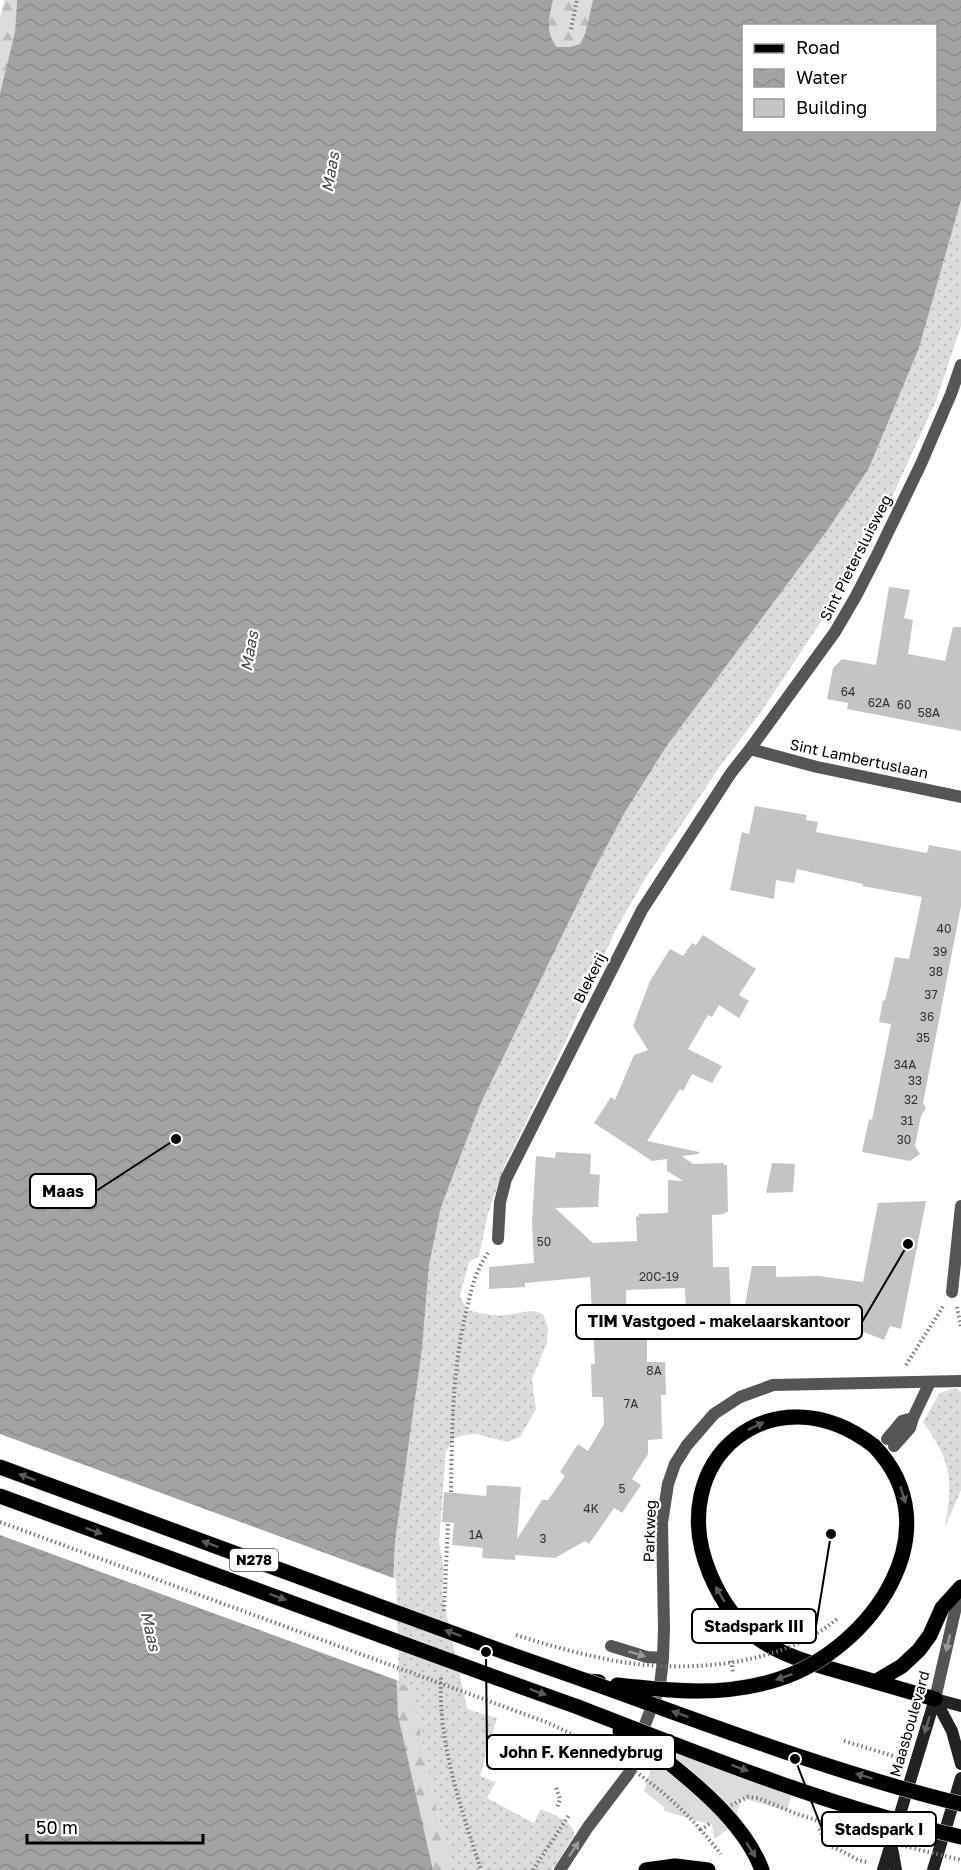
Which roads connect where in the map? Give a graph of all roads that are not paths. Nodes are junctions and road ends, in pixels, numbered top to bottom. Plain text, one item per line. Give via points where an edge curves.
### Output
1 (961, 364) edge
2 (750, 749) junction
3 (961, 797) edge
4 (961, 1206) edge
5 (498, 1239) road end
6 (950, 1295) road end
7 (961, 1381) edge
8 (930, 1382) junction
9 (885, 1443) junction
10 (0, 1467) edge
11 (0, 1496) edge
12 (961, 1587) edge
13 (611, 1646) dead end
14 (663, 1658) junction
15 (587, 1681) junction
16 (875, 1682) junction
17 (935, 1699) junction
18 (961, 1706) edge
19 (578, 1707) junction
20 (961, 1764) edge
21 (961, 1778) edge
22 (961, 1804) edge
23 (961, 1837) edge
24 (891, 1843) junction
25 (560, 1870) edge
26 (646, 1870) edge
27 (708, 1870) edge
28 (762, 1870) edge
29 (883, 1870) edge
30 (896, 1870) edge
31 (933, 1870) edge

1 - 2 street, Sint Pietersluisweg via 921,464 856,596 835,632
2 - 3 street, Sint Lambertuslaan
2 - 5 street, Blekerij via 642,910 507,1179 500,1202
4 - 6 street
7 - 8 street, Parkweg
8 - 9 street via 910,1428
8 - 14 street, Parkweg via 773,1385 740,1397 714,1414 687,1445 668,1484 662,1523
9 -> 15 main road, bridge via 888,1463 903,1491 907,1515 905,1544 884,1597 834,1650 789,1676 723,1690 688,1692
16 -> 9 main road via 804,1660 749,1631 714,1582 701,1548 699,1501 712,1468 728,1446 755,1426 776,1418 819,1418
15 -> 10 main road, N278, bridge
11 -> 19 main road, N278, bridge
12 - 16 main road via 942,1608 919,1650
12 -> 17 street, Maasboulevard
13 -> 14 street
25 -> 14 street, Parkweg via 629,1773 660,1686
22 -> 15 main road, N278, bridge via 848,1771
16 - 17 main road
17 - 18 main road
17 - 20 main road via 952,1731
17 -> 24 main road, Maasboulevard
19 -> 23 main road, N278, bridge via 792,1787
19 -> 28 main road, bridge via 691,1781 724,1811
21 - 31 main road
24 - 29 main road, Maasboulevard
24 - 30 main road
26 - 27 main road via 675,1866

